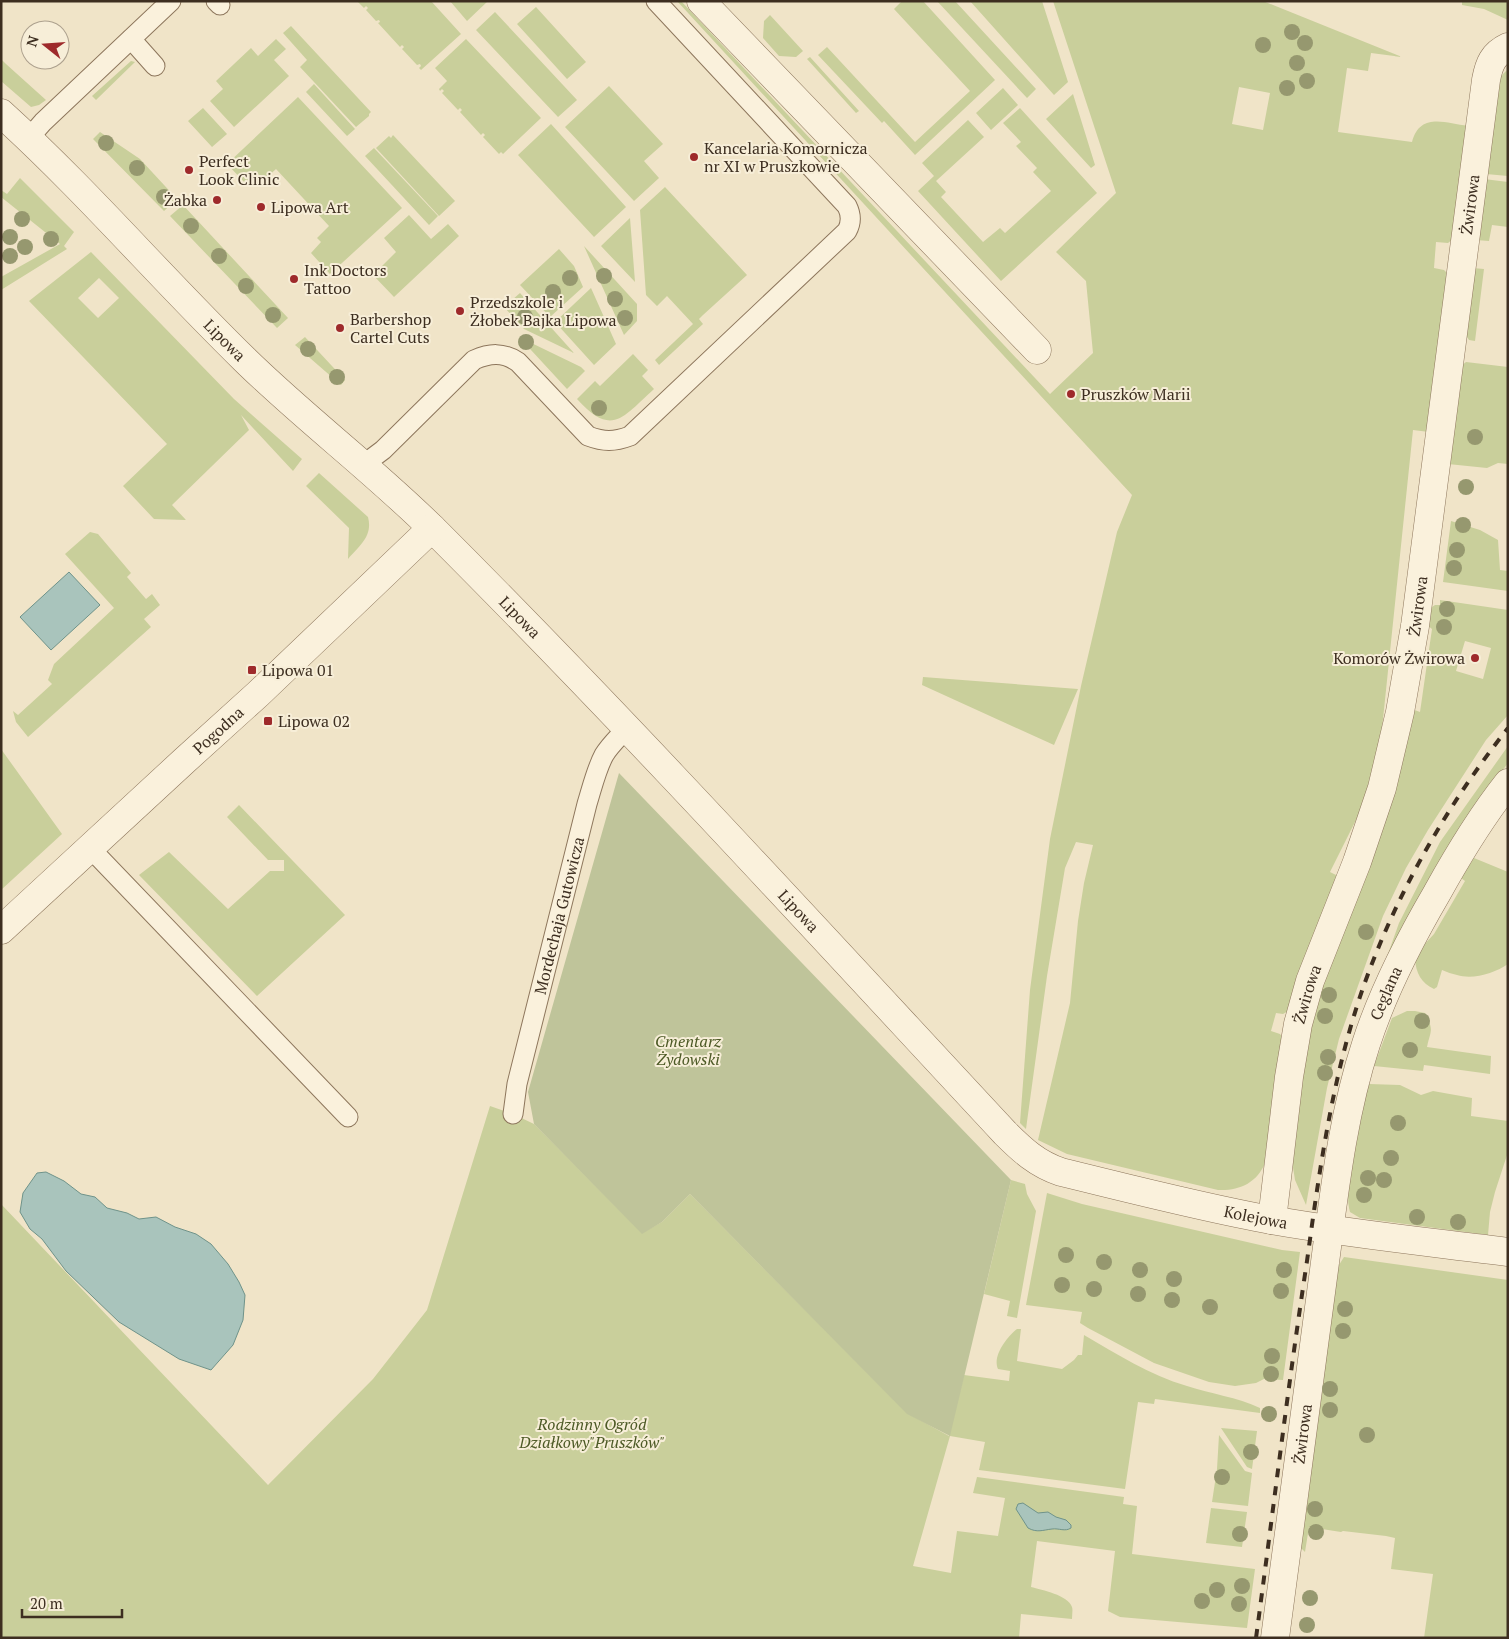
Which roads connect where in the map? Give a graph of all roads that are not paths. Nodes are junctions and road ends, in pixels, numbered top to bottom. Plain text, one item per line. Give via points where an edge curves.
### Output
1 (171, 1) edge
2 (656, 1) edge
3 (701, 1) edge
4 (131, 39) junction
5 (1508, 47) edge
6 (155, 66) dead end
7 (1, 113) edge
8 (28, 138) junction
9 (1037, 350) dead end
10 (363, 466) junction
11 (432, 528) junction
12 (627, 728) junction
13 (1508, 783) edge
14 (90, 848) junction
15 (1, 930) edge
16 (514, 1114) dead end
17 (348, 1117) dead end
18 (1016, 1144) joint
19 (1272, 1220) junction
20 (1329, 1229) junction
21 (1508, 1252) edge
22 (1275, 1638) edge

1 - 4 lane
2 - 10 lane via 847,206 851,220 847,231 630,436 600,441 588,436 518,362 504,354 488,355 474,360
3 - 9 street
4 - 6 lane
4 - 8 lane
5 - 19 street, Żwirowa via 1491,60 1486,80 1404,693 1382,788 1310,981 1298,1024
7 - 8 street, Lipowa
8 - 10 street, Lipowa via 219,334
10 - 11 street, Lipowa
11 - 12 street, Lipowa
11 - 14 street, Pogodna
12 - 16 lane, Mordechaja Gutowicza via 610,746 598,767 587,804 517,1084
12 - 18 street, Lipowa
13 - 20 street, Ceglana via 1449,871 1409,943 1377,1014 1351,1097
14 - 15 street, Pogodna
14 - 17 lane
18 - 19 street, Kolejowa via 1035,1161 1061,1172
19 - 20 street, Kolejowa
20 - 21 street, Kolejowa
20 - 22 street, Żwirowa

